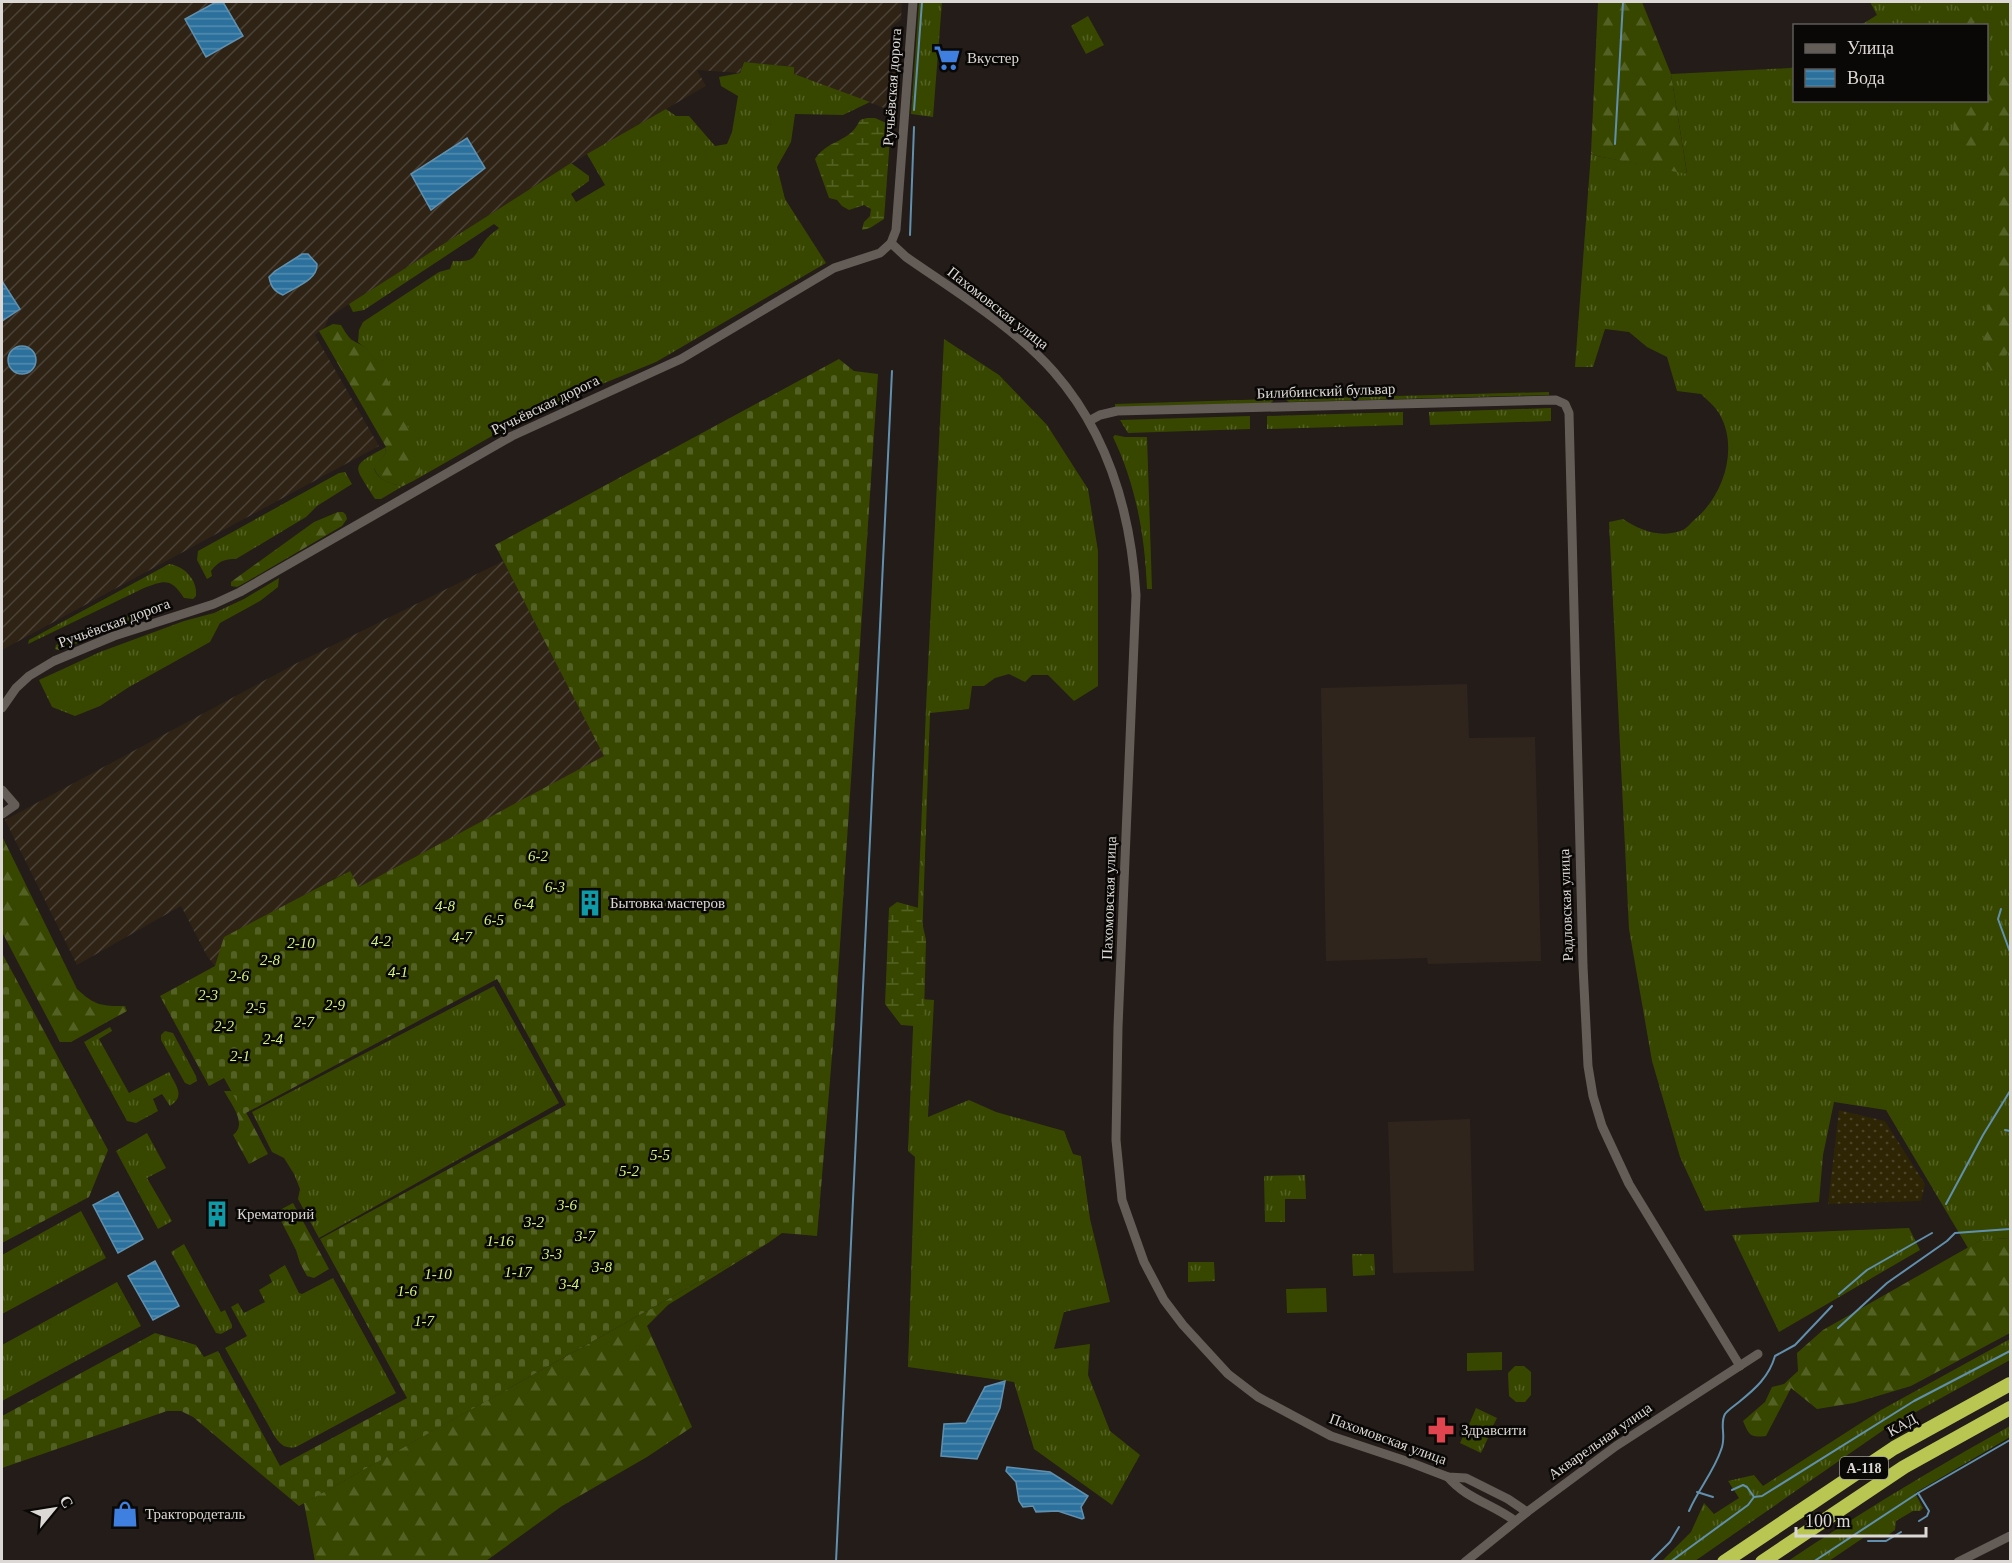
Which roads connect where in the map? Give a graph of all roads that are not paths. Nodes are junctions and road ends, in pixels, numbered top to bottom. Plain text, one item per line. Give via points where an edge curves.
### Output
1 (913, 2) edge
2 (891, 243) junction
3 (1565, 404) joint
4 (1089, 422) junction
5 (2, 708) edge
6 (2, 790) edge
7 (2, 814) edge
8 (1758, 1354) dead end
9 (1740, 1366) junction
10 (2010, 1384) edge
11 (2010, 1408) edge
12 (1448, 1477) junction
13 (1527, 1512) junction
14 (1515, 1521) junction
15 (2010, 1536) edge
16 (1465, 1562) edge
17 (1724, 1562) edge
18 (1762, 1562) edge
19 (1958, 1562) edge

1 - 2 street, Ручьёвская дорога via 897,218
2 - 4 street, Пахомовская улица via 1033,352 1070,392
2 - 5 street, Ручьёвская дорога via 880,253 834,268 681,358 512,436 240,592 114,636 41,668 16,688
3 - 4 street, Билибинский бульвар via 1556,400 1117,411
3 - 9 street, Радловская улица via 1569,413 1583,966 1593,1096 1614,1156 1629,1184
4 - 12 street, Пахомовская улица via 1122,497 1136,595 1116,1140 1122,1200 1131,1228 1164,1300 1228,1374 1258,1397 1331,1436
6 - 7 street via 15,805
8 - 9 street, Акварельная улица
9 - 13 street, Акварельная улица via 1616,1446
10 - 17 highway, КАД / А-118 via 1893,1448
11 - 18 highway, А-118 via 1904,1467
12 - 13 street, Пахомовская улица via 1466,1478
12 - 14 street, Пахомовская улица via 1460,1489
13 - 14 street, Акварельная улица
14 - 16 street, Акварельная улица
15 - 19 street

